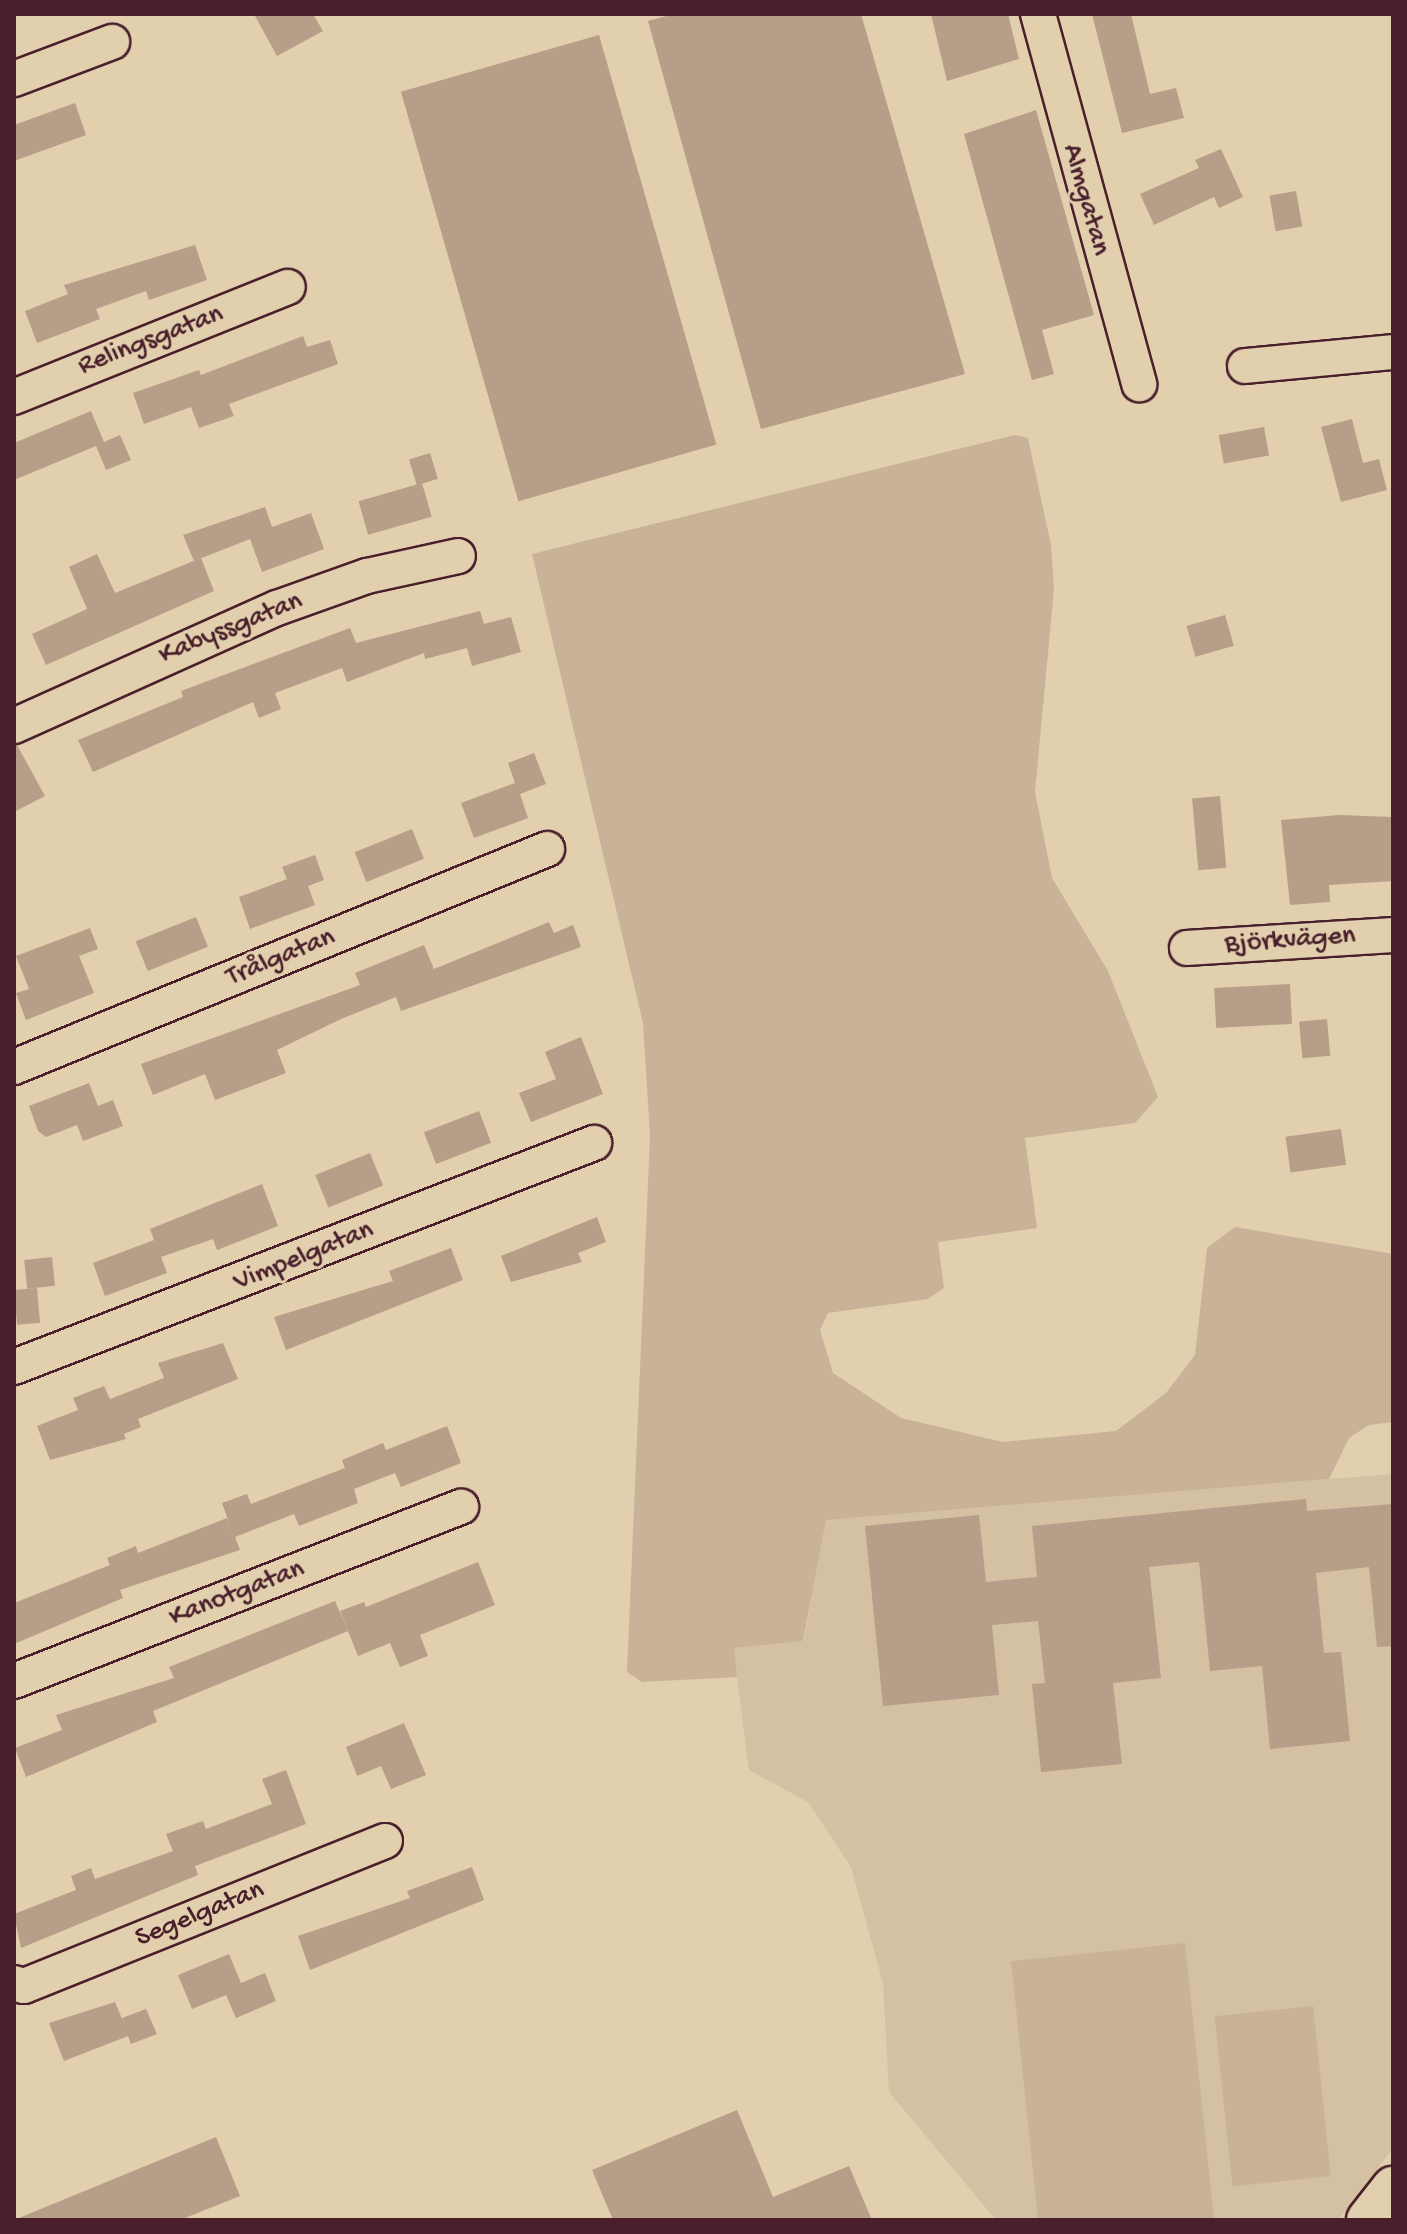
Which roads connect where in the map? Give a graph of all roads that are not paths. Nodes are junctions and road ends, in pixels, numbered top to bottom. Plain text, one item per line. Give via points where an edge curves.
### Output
1 (1038, 14) edge
2 (112, 42) dead end
3 (14, 79) edge
4 (288, 287) dead end
5 (1393, 352) edge
6 (1245, 366) dead end
7 (1139, 384) dead end
8 (14, 397) edge
9 (458, 556) dead end
10 (14, 726) edge
11 (547, 849) dead end
12 (1393, 935) edge
13 (1187, 948) dead end
14 (14, 1067) edge
15 (594, 1143) dead end
16 (14, 1367) edge
17 (461, 1507) dead end
18 (14, 1681) edge
19 (385, 1841) dead end
20 (14, 1983) edge
21 (1393, 2188) edge
22 (1368, 2220) edge

1 - 7 street, Almgatan
2 - 3 street
4 - 8 street, Relingsgatan
5 - 6 street
9 - 10 street, Kabyssgatan via 367,576 277,608
11 - 14 street, Trålgatan
12 - 13 street, Björkvägen
15 - 16 street, Vimpelgatan
17 - 18 street, Kanotgatan
19 - 20 street, Segelgatan via 24,1986
21 - 22 street

